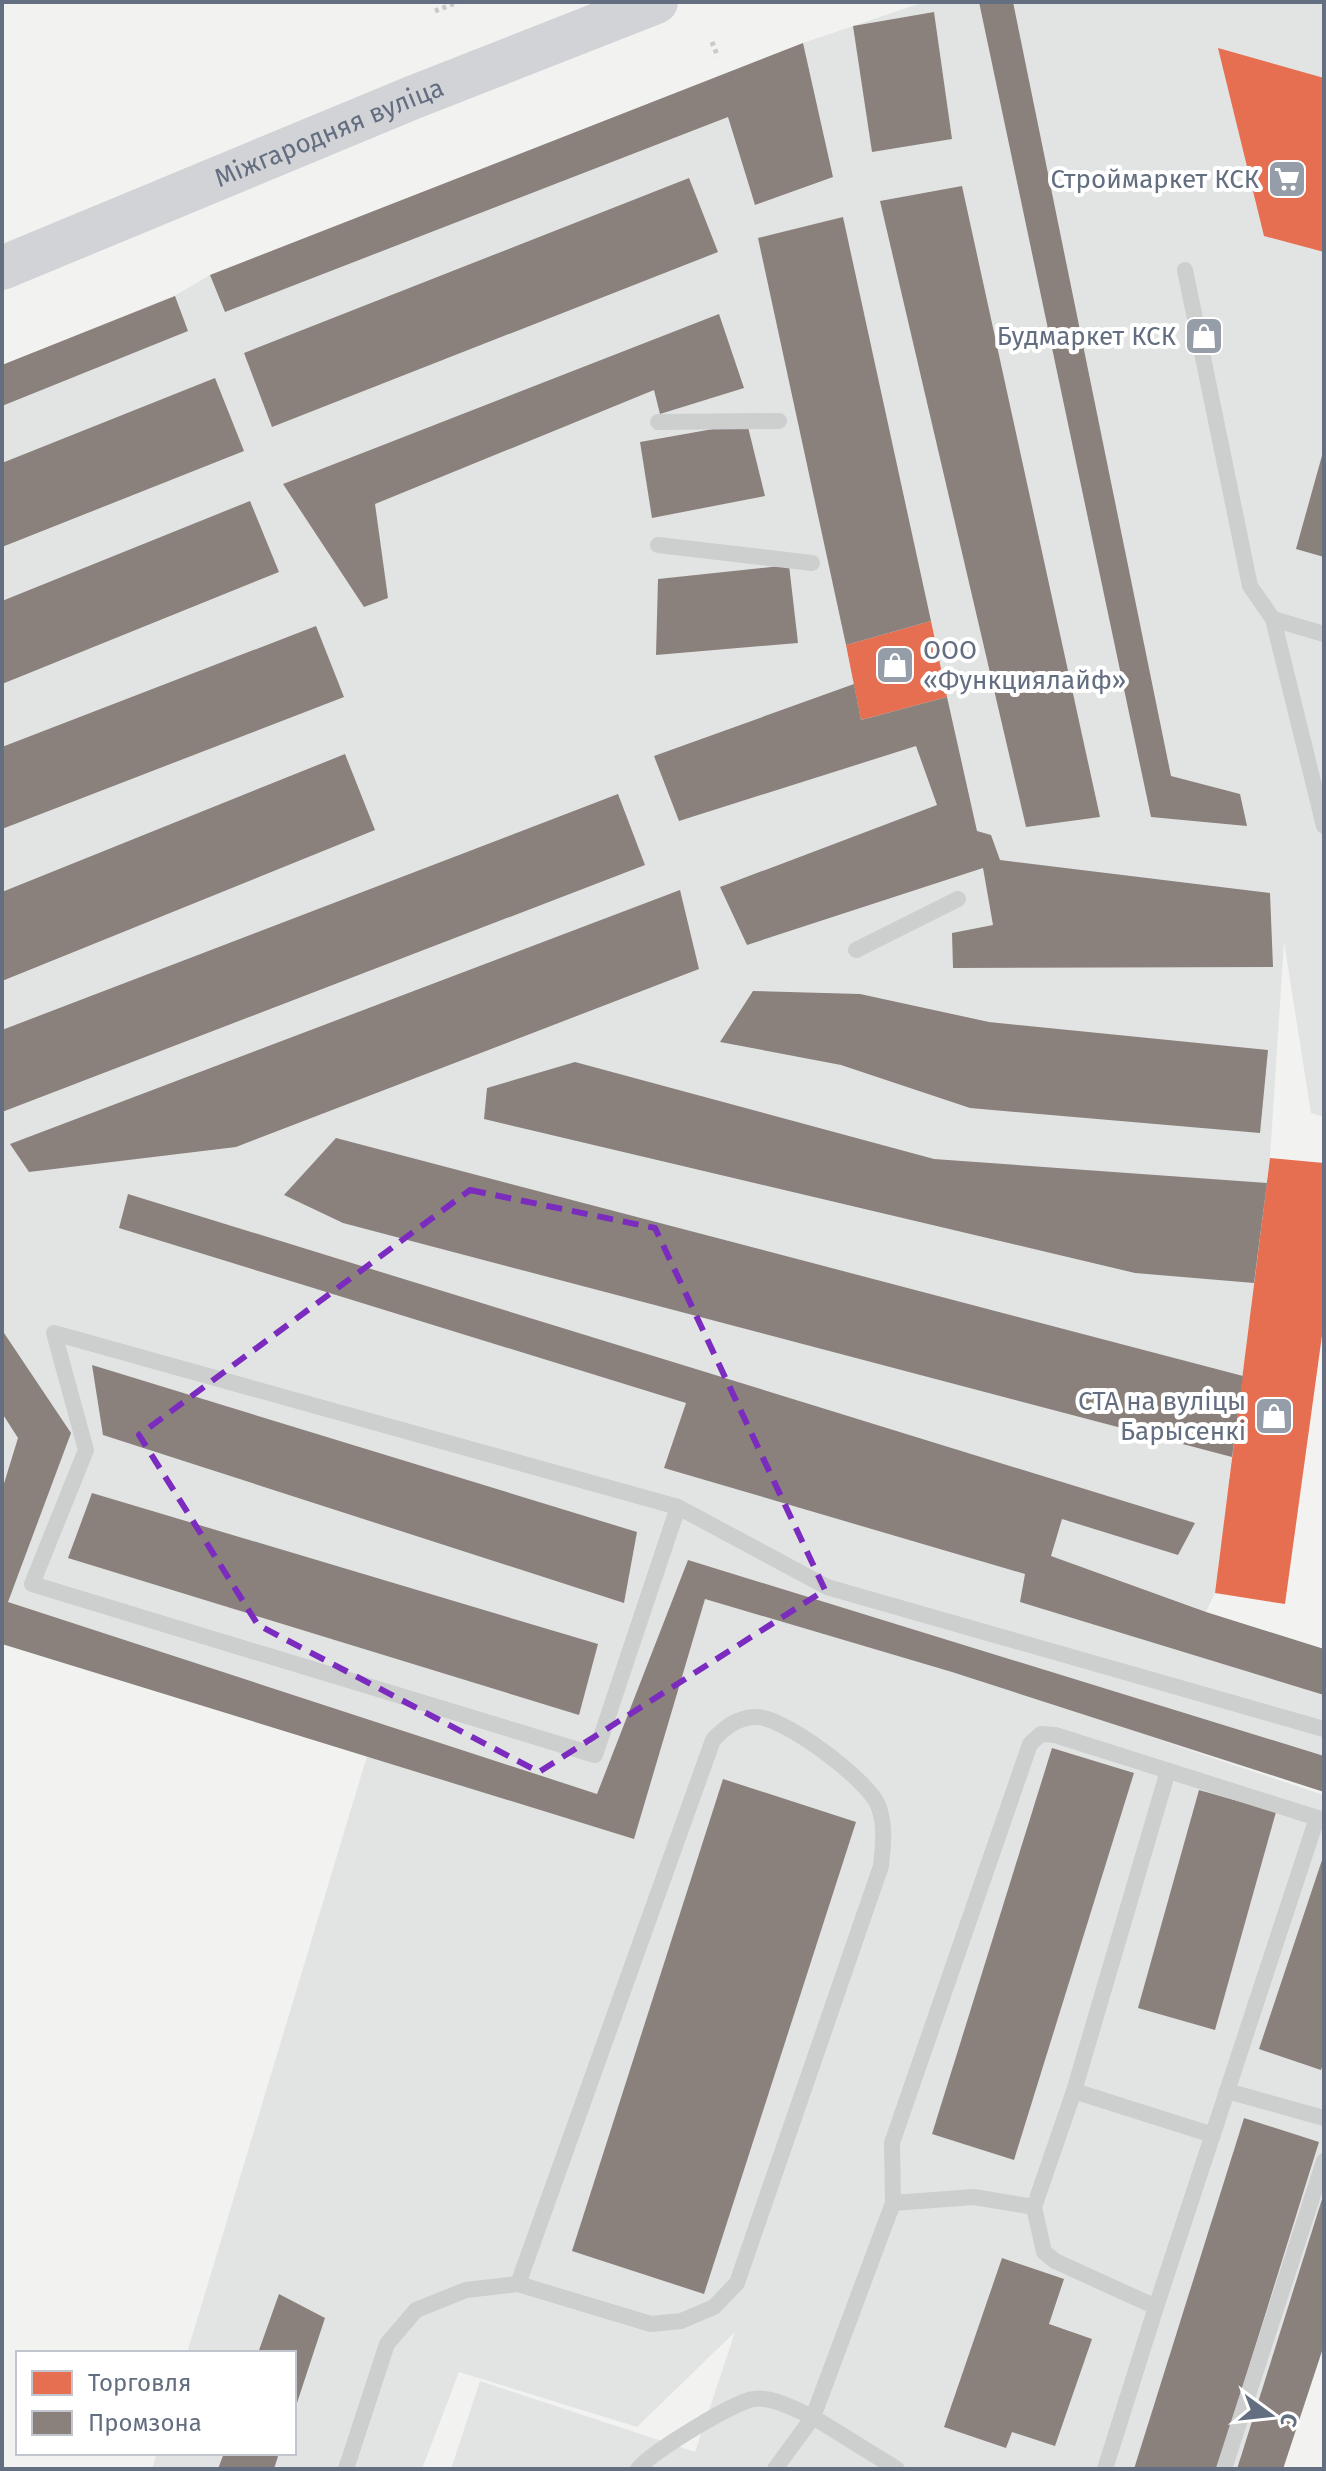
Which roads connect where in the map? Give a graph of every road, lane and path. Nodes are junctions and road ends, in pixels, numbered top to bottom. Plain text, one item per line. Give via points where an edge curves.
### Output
1 (458, 2) edge
2 (656, 2) edge
3 (435, 11) dead end
4 (712, 42) dead end
5 (718, 57) dead end
6 (2, 268) edge
7 (1185, 270) dead end
8 (779, 421) dead end
9 (658, 422) dead end
10 (658, 545) dead end
11 (812, 563) dead end
12 (1273, 619) junction
13 (1324, 634) edge
14 (1324, 826) edge
15 (958, 899) dead end
16 (856, 950) dead end
17 (678, 1507) junction
18 (1324, 1729) edge
19 (1168, 1771) junction
20 (1321, 1819) edge
21 (1074, 2091) junction
22 (1227, 2091) junction
23 (1324, 2118) edge
24 (1213, 2135) junction
25 (1324, 2161) edge
26 (893, 2203) junction
27 (1034, 2207) junction
28 (518, 2284) junction
29 (1156, 2307) junction
30 (813, 2417) junction
31 (346, 2469) edge
32 (638, 2469) edge
33 (775, 2469) edge
34 (897, 2469) edge
35 (1105, 2469) edge
36 (1224, 2469) edge

1 - 3 path
2 - 6 main road, Міжгародняя вуліца
4 - 5 path
7 - 12 lane via 1250,586
8 - 9 lane
10 - 11 lane
12 - 13 lane
12 - 14 lane
15 - 16 lane
17 - 17 lane via 54,1333 86,1450 32,1584 595,1755
17 - 18 lane via 827,1587
19 - 20 lane
19 - 21 lane
19 - 26 lane via 1055,1735 1041,1734 1030,1744 892,2143
20 - 22 lane
21 - 24 lane
21 - 27 lane
22 - 23 lane
22 - 24 lane
24 - 29 lane
25 - 36 lane
26 - 27 lane via 974,2197
26 - 30 lane
27 - 29 lane via 1044,2252
28 - 28 lane via 713,1740 727,1725 757,1716 782,1723 866,1785 884,1829 881,1866 737,2283 714,2307 681,2321 651,2324
28 - 31 lane via 466,2290 416,2310 387,2344
29 - 35 lane
30 - 32 lane via 752,2399 697,2427
30 - 33 lane
30 - 34 lane

